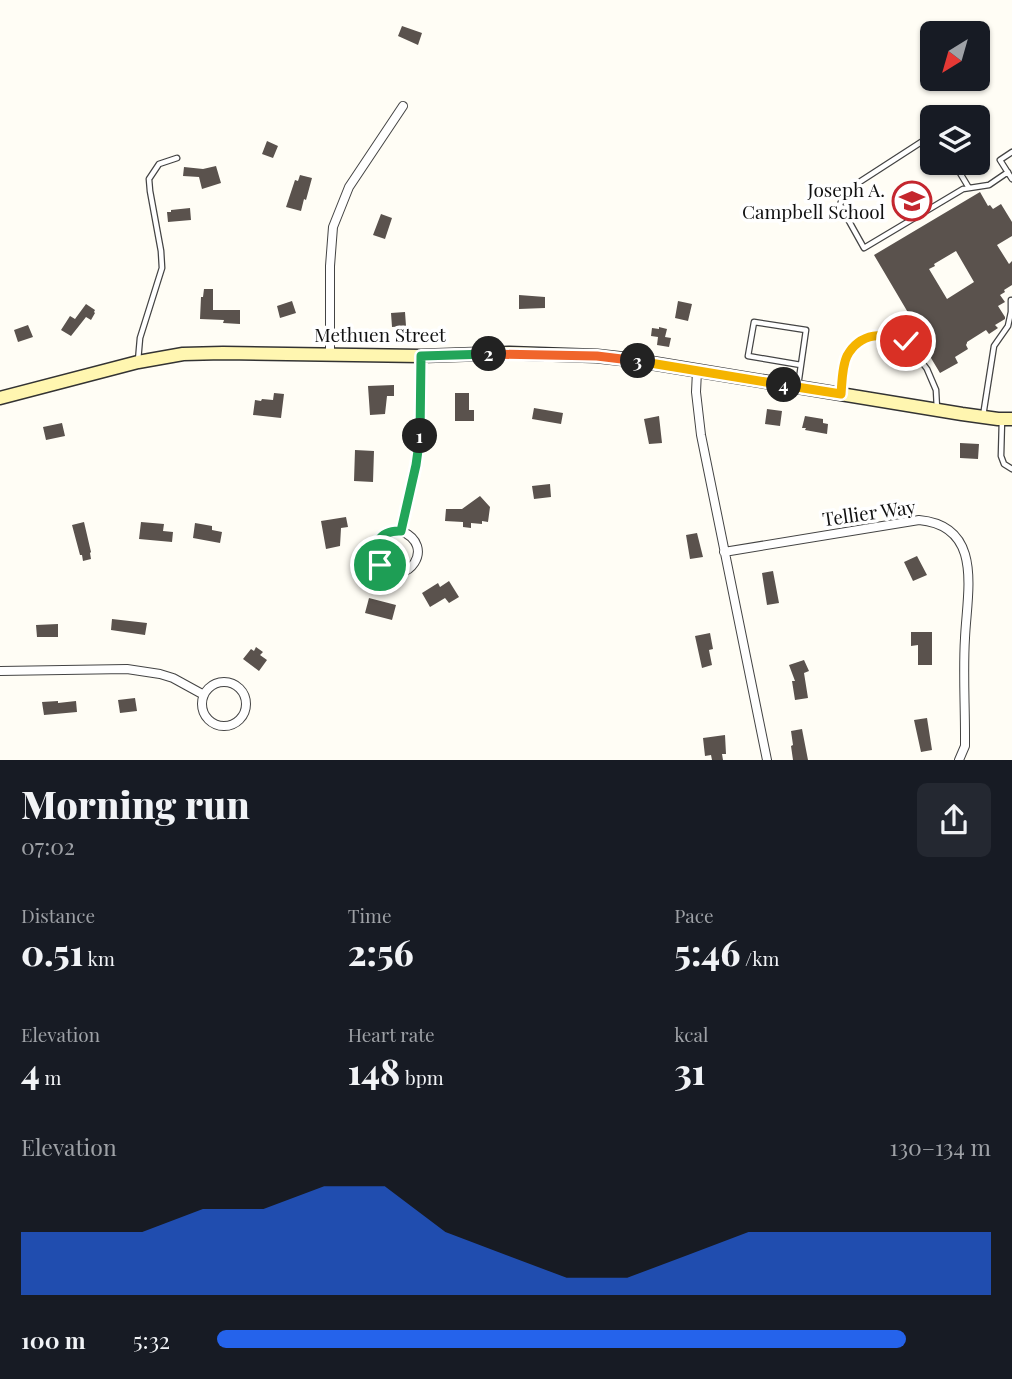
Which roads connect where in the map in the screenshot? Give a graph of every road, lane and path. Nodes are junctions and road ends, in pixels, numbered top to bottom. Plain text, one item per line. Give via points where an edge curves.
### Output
1 (403, 106) dead end
2 (920, 143) edge
3 (1012, 152) edge
4 (177, 158) dead end
5 (1008, 172) junction
6 (961, 175) edge
7 (1012, 179) edge
8 (969, 188) junction
9 (1011, 300) edge
10 (330, 354) junction
11 (421, 356) junction
12 (138, 362) junction
13 (801, 365) junction
14 (697, 371) junction
15 (798, 387) junction
16 (841, 394) junction
17 (0, 398) edge
18 (937, 410) junction
19 (983, 417) junction
20 (1007, 419) edge
21 (1012, 469) edge
22 (401, 531) junction
23 (724, 552) junction
24 (0, 671) edge
25 (204, 695) junction
26 (767, 760) edge
27 (959, 760) edge

1 - 10 street via 349,187 333,227
2 - 8 lane via 844,192 840,205 864,248
3 - 5 lane via 1000,160
4 - 12 lane via 159,164 149,179 162,268 140,338
5 - 7 lane
5 - 8 lane via 989,185
6 - 8 lane
9 - 19 lane via 1008,326 994,346
10 - 11 street, Methuen Street
10 - 12 street, Methuen Street via 183,354
11 - 14 street, Methuen Street via 597,356
11 - 22 street via 418,450
12 - 17 street, Methuen Street
13 - 13 lane via 806,330 754,322 748,356
13 - 15 lane
14 - 15 street, Methuen Street
14 - 23 street via 697,414
15 - 16 street, Methuen Street
16 - 18 street, Methuen Street
16 - 18 lane via 846,357 871,336 885,334 906,341 927,369 936,390
18 - 19 street, Methuen Street
19 - 20 street, Methuen Street
20 - 21 lane via 1000,456
22 - 22 street via 388,532 377,544 377,561 390,572 404,572 417,559 415,542
23 - 26 street
23 - 27 street, Tellier Way via 919,520 946,528 964,551 969,580 965,746
24 - 25 street via 127,669 173,678
25 - 25 street via 205,716 216,724 236,723 245,711 244,697 235,686 214,685

